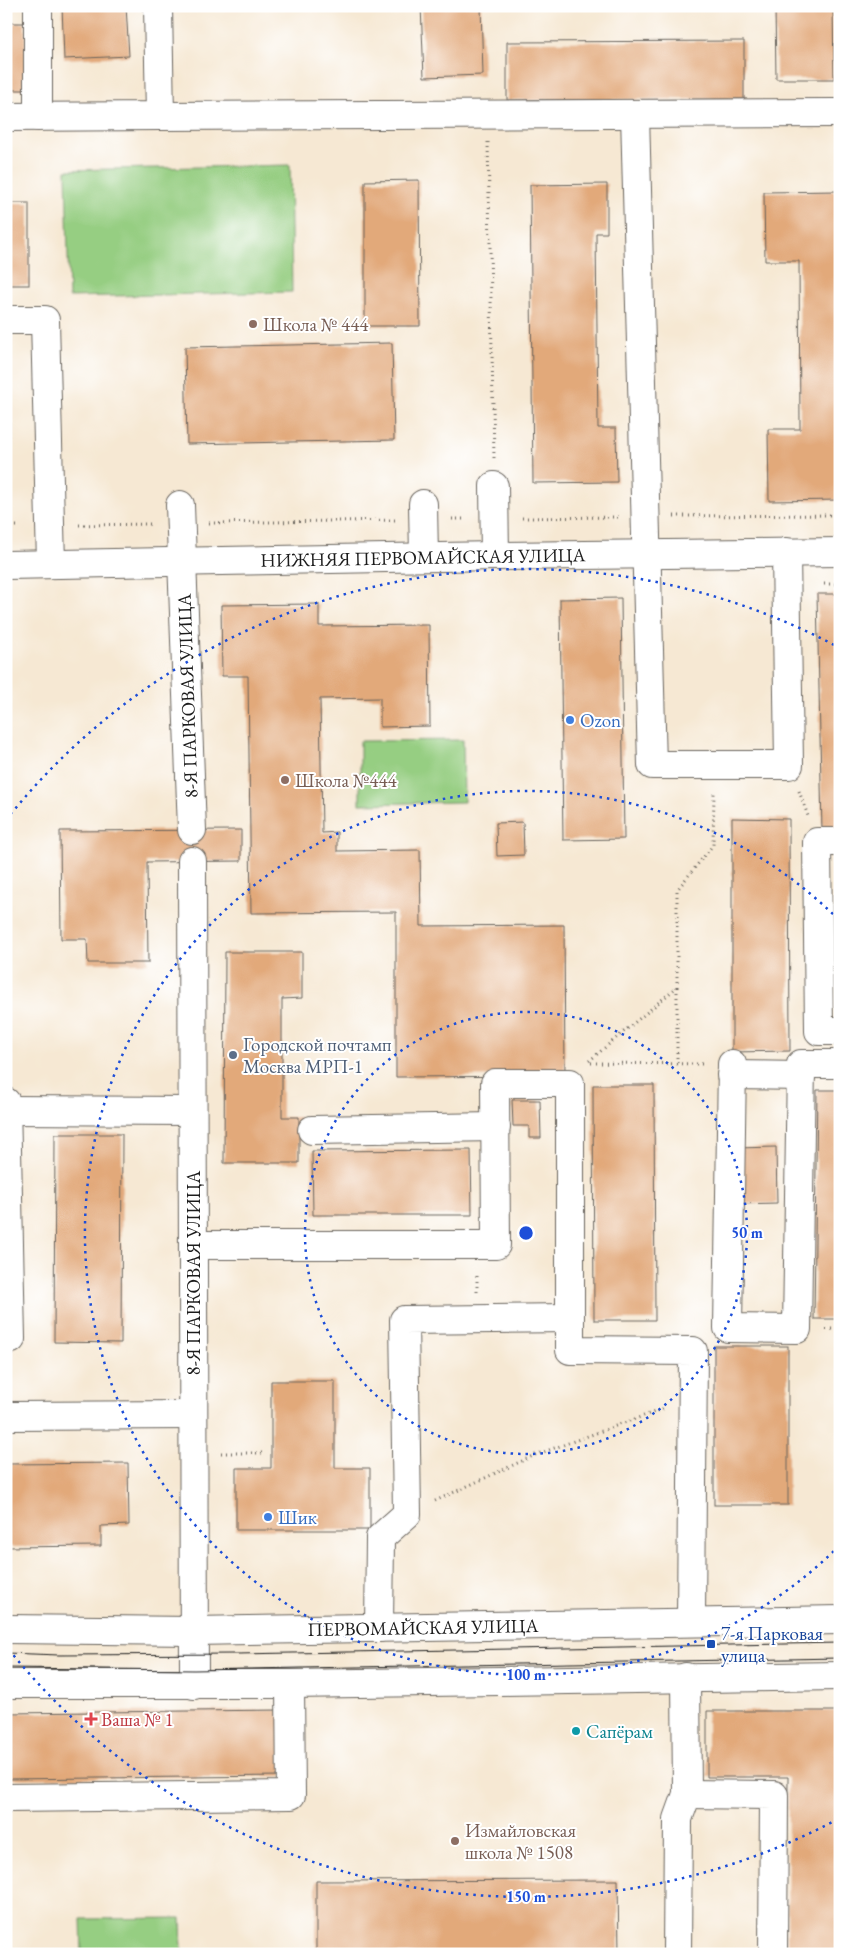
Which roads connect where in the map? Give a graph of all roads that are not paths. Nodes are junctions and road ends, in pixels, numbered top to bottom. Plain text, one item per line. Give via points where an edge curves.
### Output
1 (38, 6) edge
2 (158, 6) edge
3 (840, 113) edge
4 (635, 114) junction
5 (160, 116) junction
6 (6, 117) edge
7 (38, 117) junction
8 (6, 320) edge
9 (494, 486) road end
10 (423, 504) dead end
11 (180, 506) dead end
12 (786, 552) junction
13 (840, 552) edge
14 (646, 554) junction
15 (495, 556) junction
16 (424, 557) junction
17 (183, 561) junction
18 (51, 564) junction
19 (6, 565) edge
20 (192, 830) dead end
21 (828, 842) edge
22 (192, 861) dead end
23 (840, 1030) edge
24 (840, 1064) edge
25 (801, 1076) junction
26 (6, 1102) edge
27 (6, 1110) edge
28 (192, 1111) junction
29 (496, 1127) junction
30 (312, 1130) dead end
31 (193, 1245) junction
32 (570, 1318) junction
33 (11, 1339) dead end
34 (193, 1415) junction
35 (6, 1416) edge
36 (840, 1620) edge
37 (691, 1622) junction
38 (378, 1628) junction
39 (6, 1629) edge
40 (194, 1631) junction
41 (840, 1676) edge
42 (686, 1677) junction
43 (6, 1684) edge
44 (290, 1684) junction
45 (194, 1685) junction
46 (687, 1794) junction
47 (6, 1798) edge
48 (677, 1954) edge
49 (773, 1954) edge

1 - 7 street
2 - 5 street
3 - 4 street
4 - 5 street
4 - 14 street
5 - 7 street
6 - 7 street
8 - 18 street via 45,320
9 - 15 street
10 - 16 street
11 - 17 street, 8-Я ПАРКОВАЯ УЛИЦА
12 - 13 street, НИЖНЯЯ ПЕРВОМАЙСКАЯ УЛИЦА
12 - 14 street, НИЖНЯЯ ПЕРВОМАЙСКАЯ УЛИЦА
12 - 14 street via 789,765 652,766
14 - 15 street, НИЖНЯЯ ПЕРВОМАЙСКАЯ УЛИЦА
15 - 16 street, НИЖНЯЯ ПЕРВОМАЙСКАЯ УЛИЦА
16 - 17 street, НИЖНЯЯ ПЕРВОМАЙСКАЯ УЛИЦА
17 - 18 street, НИЖНЯЯ ПЕРВОМАЙСКАЯ УЛИЦА
17 - 20 street, 8-Я ПАРКОВАЯ УЛИЦА
18 - 19 street, НИЖНЯЯ ПЕРВОМАЙСКАЯ УЛИЦА
21 - 23 street via 819,1030
22 - 28 street, 8-Я ПАРКОВАЯ УЛИЦА
24 - 25 street via 801,1064
25 - 25 street via 731,1069 728,1328 797,1329
26 - 27 street
27 - 28 street
27 - 33 street
28 - 31 street, 8-Я ПАРКОВАЯ УЛИЦА
29 - 30 street
29 - 31 street via 496,1245
29 - 32 street via 495,1083 570,1083
31 - 34 street, 8-Я ПАРКОВАЯ УЛИЦА
32 - 37 street via 570,1350 693,1351
32 - 38 street via 404,1320 407,1514 380,1538
34 - 35 street
34 - 40 street, 8-Я ПАРКОВАЯ УЛИЦА
36 - 37 street, ПЕРВОМАЙСКАЯ УЛИЦА
37 - 38 street, ПЕРВОМАЙСКАЯ УЛИЦА
38 - 40 street, ПЕРВОМАЙСКАЯ УЛИЦА
39 - 40 street, ПЕРВОМАЙСКАЯ УЛИЦА
40 - 45 street, 8-Я ПАРКОВАЯ УЛИЦА
41 - 42 street
42 - 44 street
42 - 46 street
43 - 45 street
44 - 45 street
44 - 47 street via 291,1795
46 - 48 street via 678,1819
46 - 49 street via 774,1796

